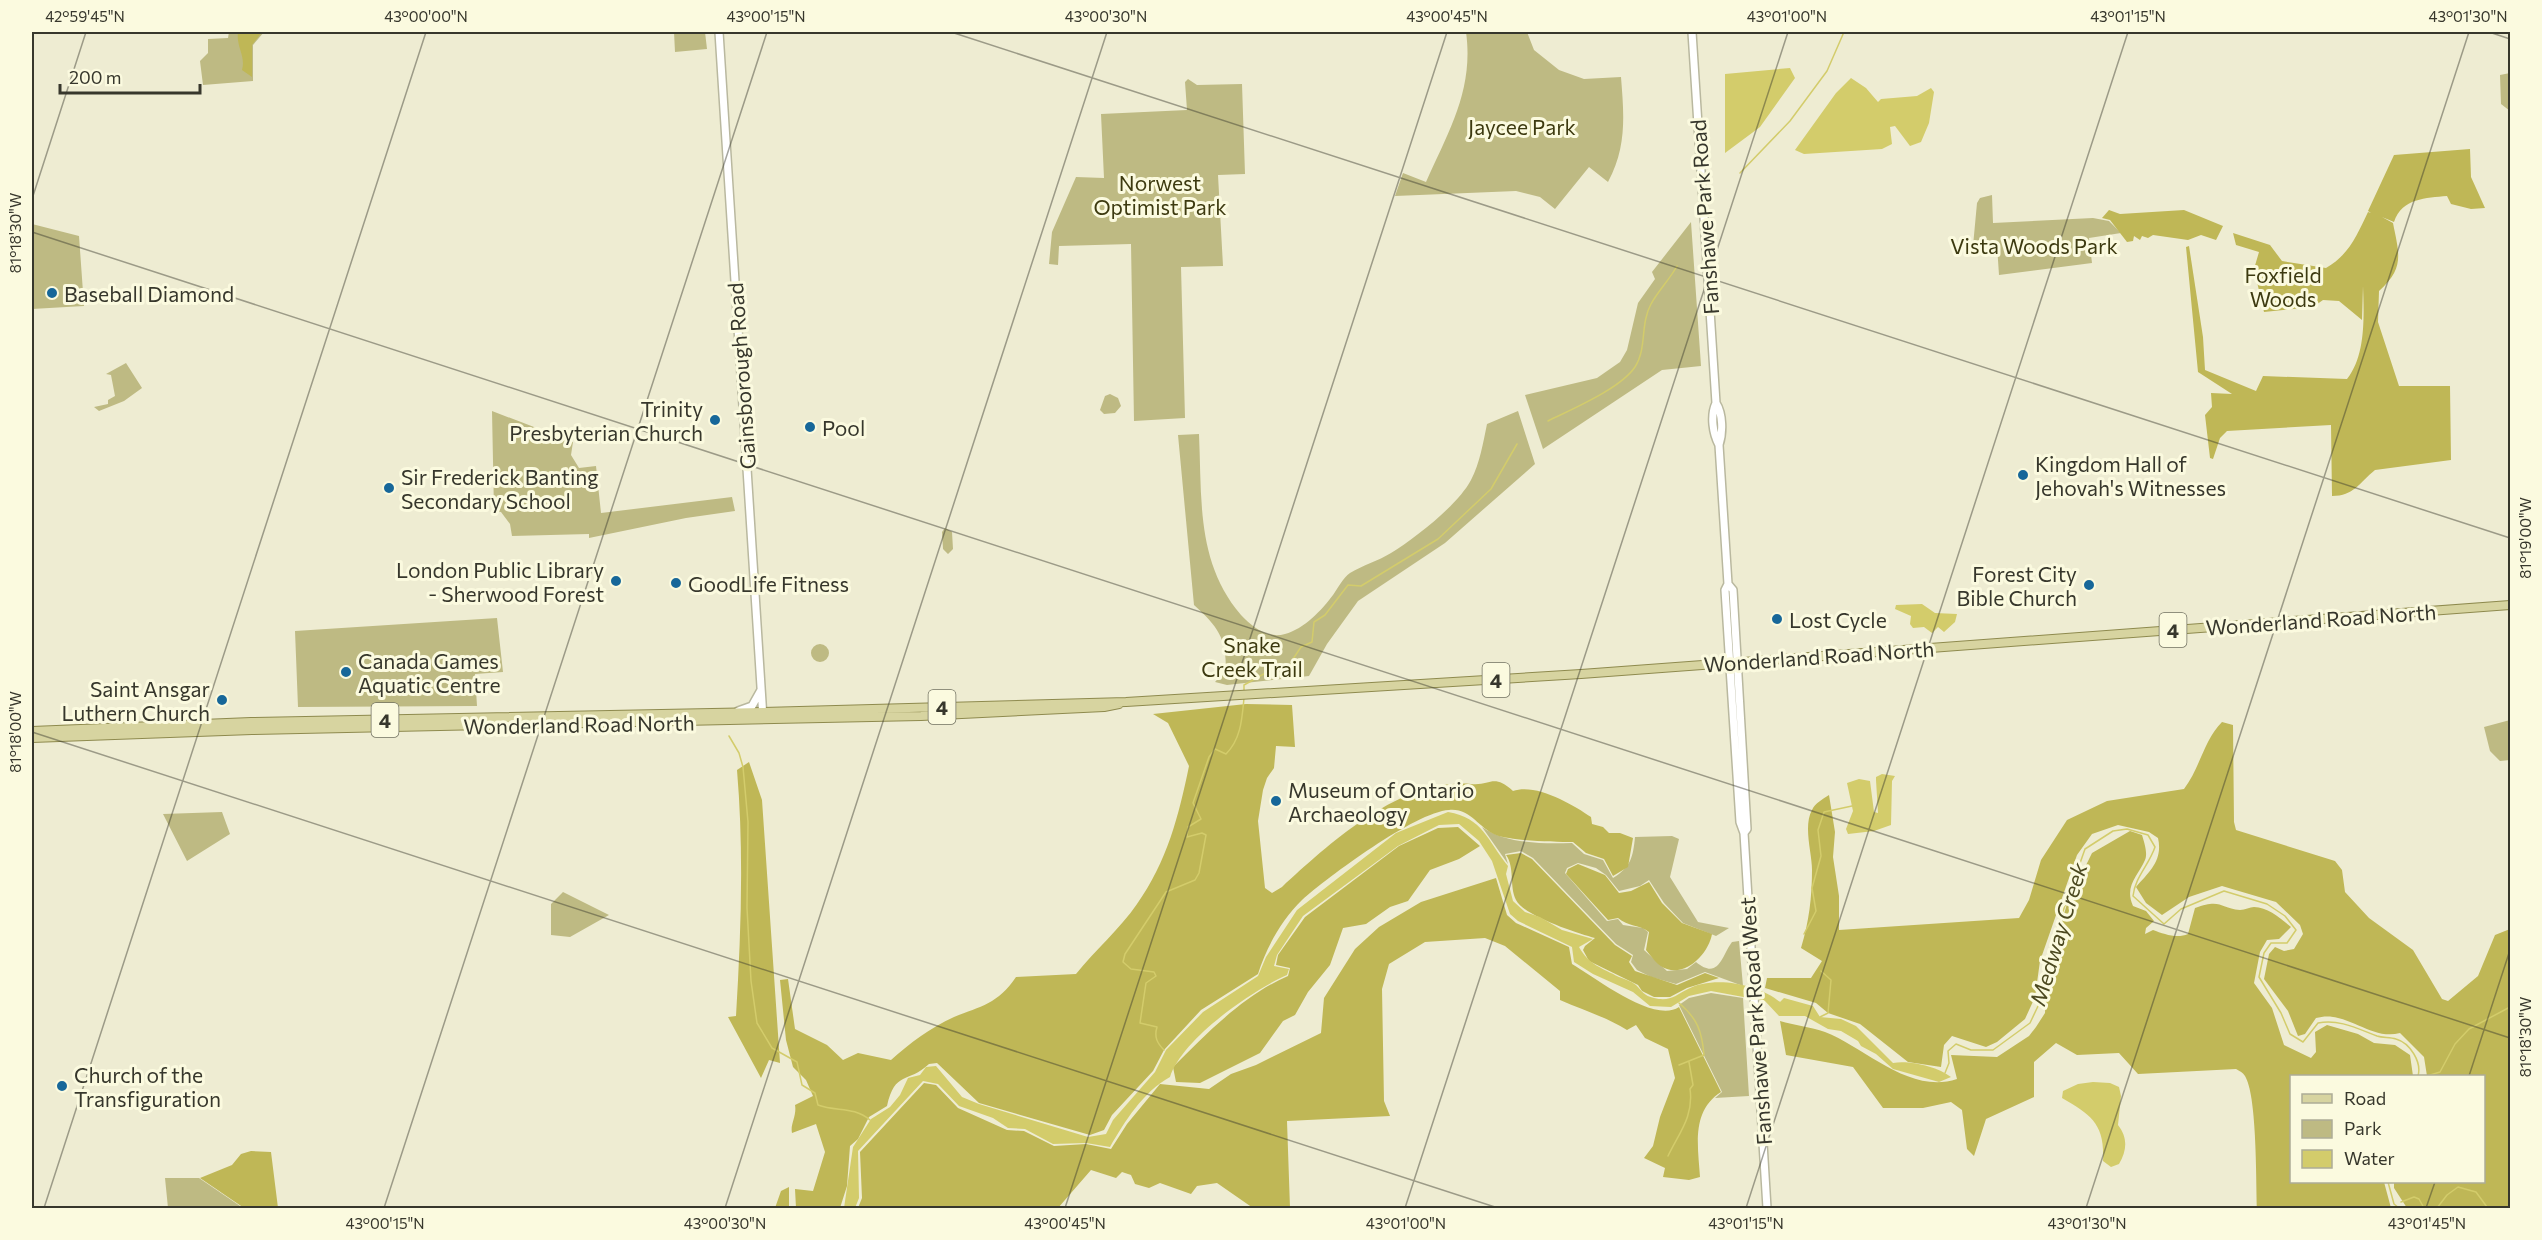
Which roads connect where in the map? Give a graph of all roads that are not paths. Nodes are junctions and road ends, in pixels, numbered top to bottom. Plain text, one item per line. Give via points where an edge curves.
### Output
1 (719, 32) edge
2 (1692, 32) edge
3 (1728, 584) junction
4 (2511, 605) edge
5 (1737, 662) junction
6 (1728, 663) junction
7 (761, 690) junction
8 (1126, 702) junction
9 (735, 713) junction
10 (763, 716) junction
11 (32, 731) edge
12 (32, 738) edge
13 (1744, 833) junction
14 (1767, 1209) edge

1 - 7 main road, Gainsborough Road
2 - 3 main road, Fanshawe Park Road via 1716,404 1722,437 1719,445
3 - 5 main road, Fanshawe Park Road via 1733,590
3 - 6 main road, Fanshawe Park Road
4 - 5 main road, Wonderland Road North / 4
5 - 6 main road, Wonderland Road North / 4
5 - 13 main road, Fanshawe Park Road West via 1747,829
6 - 8 main road, Wonderland Road North / 4
6 - 13 main road, Fanshawe Park Road West via 1740,830
7 - 9 main road via 752,706
7 - 10 main road, Gainsborough Road
8 - 10 main road, Wonderland Road North / 4 via 860,709
8 - 10 main road, Wonderland Road North / 4 via 1016,713
9 - 10 main road, Wonderland Road North / 4
9 - 11 main road, Wonderland Road North / 4 via 251,722
10 - 12 main road, Wonderland Road North / 4
13 - 14 main road, Fanshawe Park Road West

